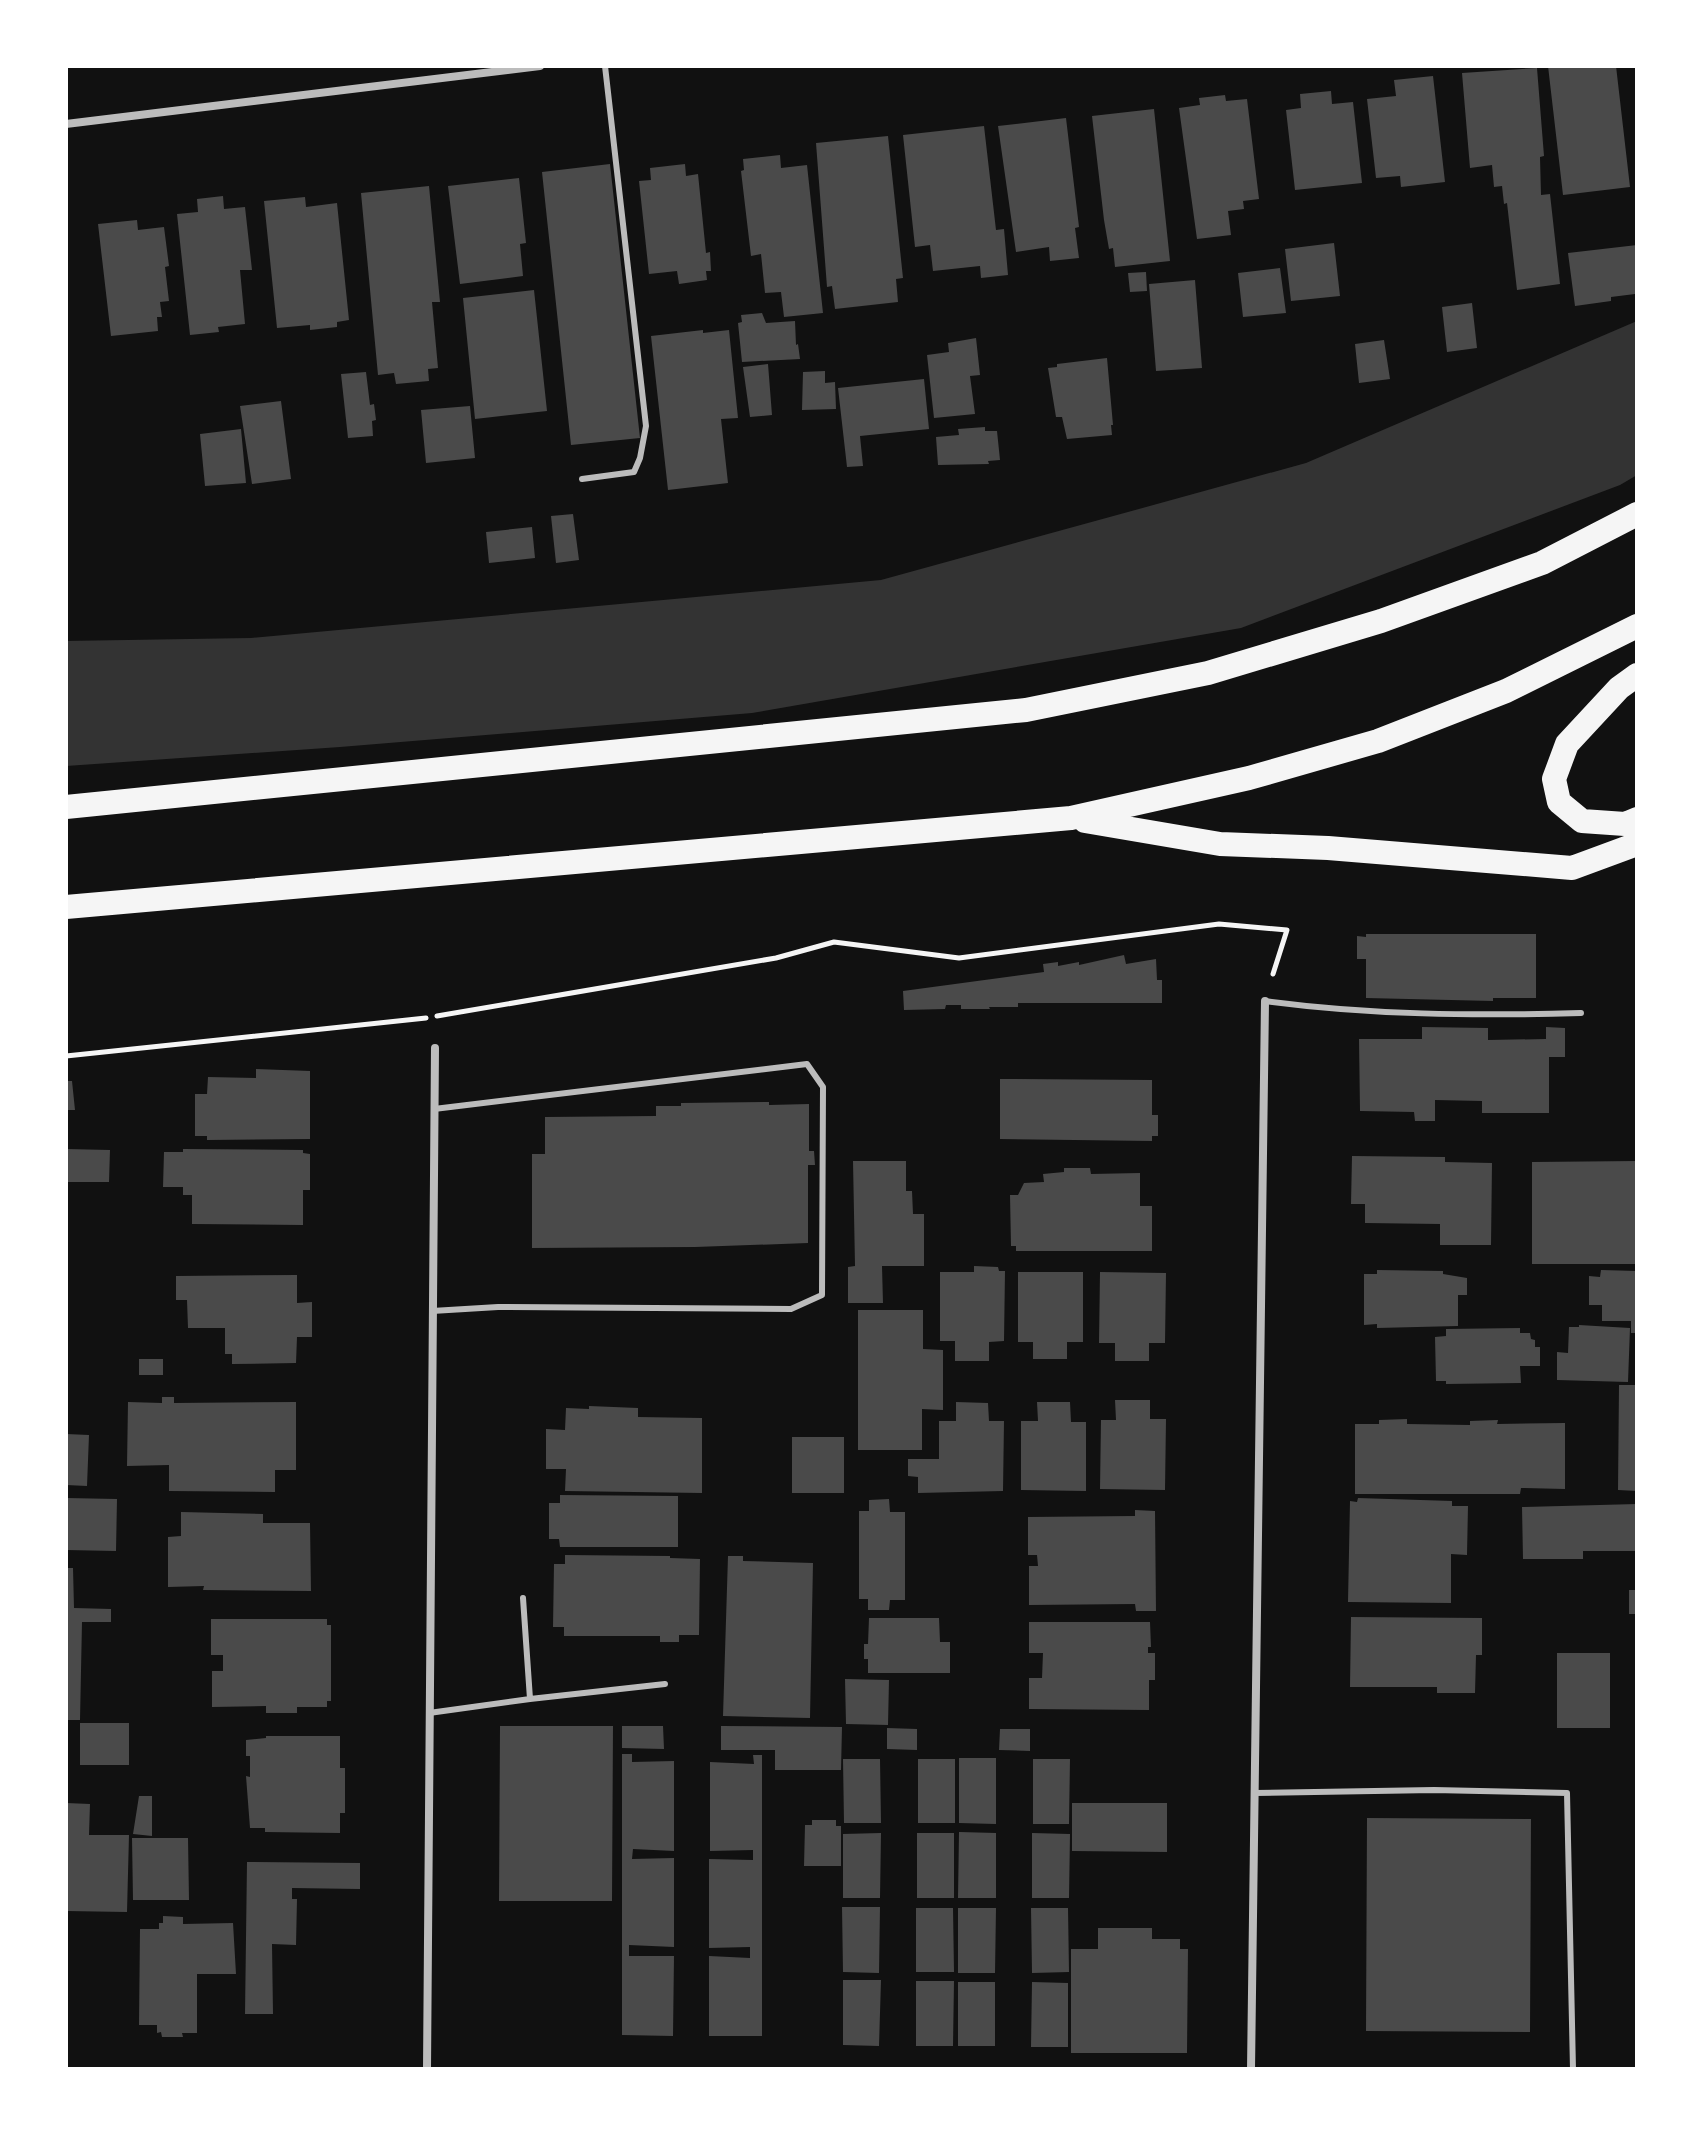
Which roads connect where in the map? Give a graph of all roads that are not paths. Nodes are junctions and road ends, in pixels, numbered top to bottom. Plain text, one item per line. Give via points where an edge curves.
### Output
1 (540, 66) edge
2 (605, 66) edge
3 (66, 124) edge
4 (582, 479) dead end
5 (1637, 514) edge
6 (1637, 626) edge
7 (1637, 675) edge
8 (66, 807) edge
9 (1071, 818) junction
10 (1637, 819) edge
11 (1637, 844) edge
12 (66, 907) edge
13 (1265, 1001) joint
14 (1581, 1013) dead end
15 (435, 1048) dead end
16 (434, 1109) junction
17 (432, 1311) junction
18 (523, 1598) dead end
19 (665, 1684) dead end
20 (530, 1699) junction
21 (429, 1713) junction
22 (1255, 1793) junction
23 (427, 2069) edge
24 (1251, 2069) edge
25 (1573, 2069) edge

1 - 3 street
2 - 4 lane via 646,426 634,472
5 - 8 highway via 1542,563 1381,621 1208,673 1026,710
6 - 9 highway via 1506,691 1378,741 1209,789
7 - 10 highway via 1567,744 1554,779 1559,802 1582,821 1625,824
9 - 11 highway via 1220,844 1572,868
9 - 12 highway
13 - 14 lane via 1330,1009
13 - 22 street
15 - 16 street
16 - 17 street
16 - 17 lane via 807,1064 823,1087 822,1295 791,1309
17 - 21 street
18 - 20 lane
19 - 20 lane
20 - 21 lane
21 - 23 street
22 - 24 street
22 - 25 lane via 1567,1793

